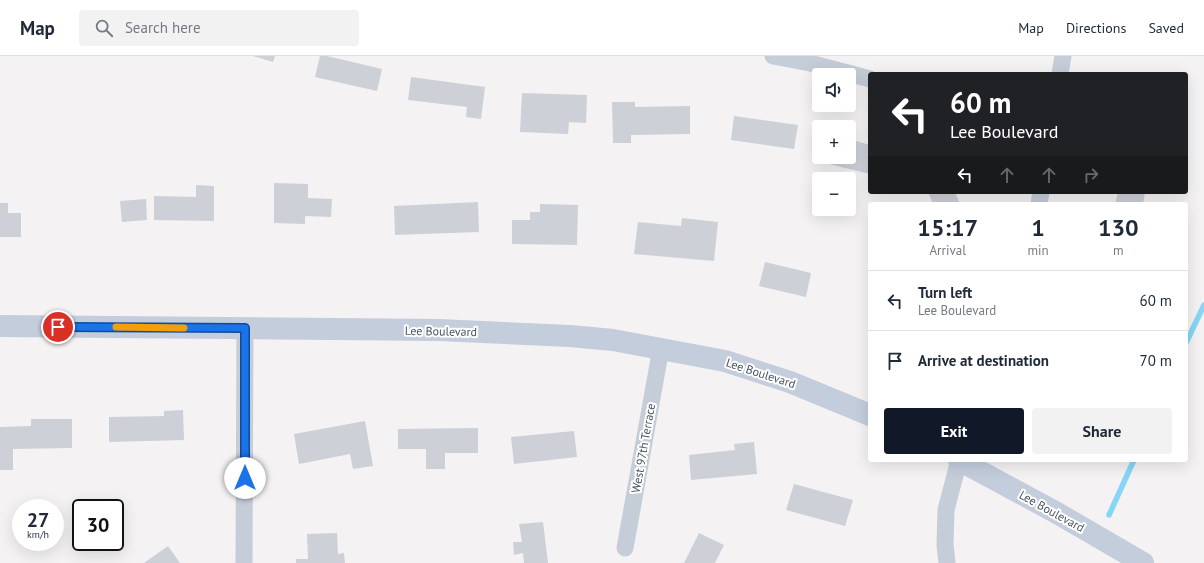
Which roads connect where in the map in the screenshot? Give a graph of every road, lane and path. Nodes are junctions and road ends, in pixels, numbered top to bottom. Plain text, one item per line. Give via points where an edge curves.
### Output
1 (773, 56) edge
2 (1063, 56) edge
3 (1060, 72) edge
4 (868, 78) edge
5 (0, 326) edge
6 (245, 328) junction
7 (661, 348) junction
8 (868, 414) edge
9 (958, 462) edge
10 (963, 462) edge
11 (625, 548) dead end
12 (244, 563) edge
13 (947, 563) edge
14 (1142, 563) edge

1 - 4 street
2 - 3 street
5 - 6 street, Lee Boulevard
6 - 7 street, Lee Boulevard via 494,332 613,340
6 - 12 street
7 - 8 street, Lee Boulevard via 725,361 762,372
7 - 11 street, West 97th Terrace
9 - 13 street via 946,510
10 - 14 street, Lee Boulevard

